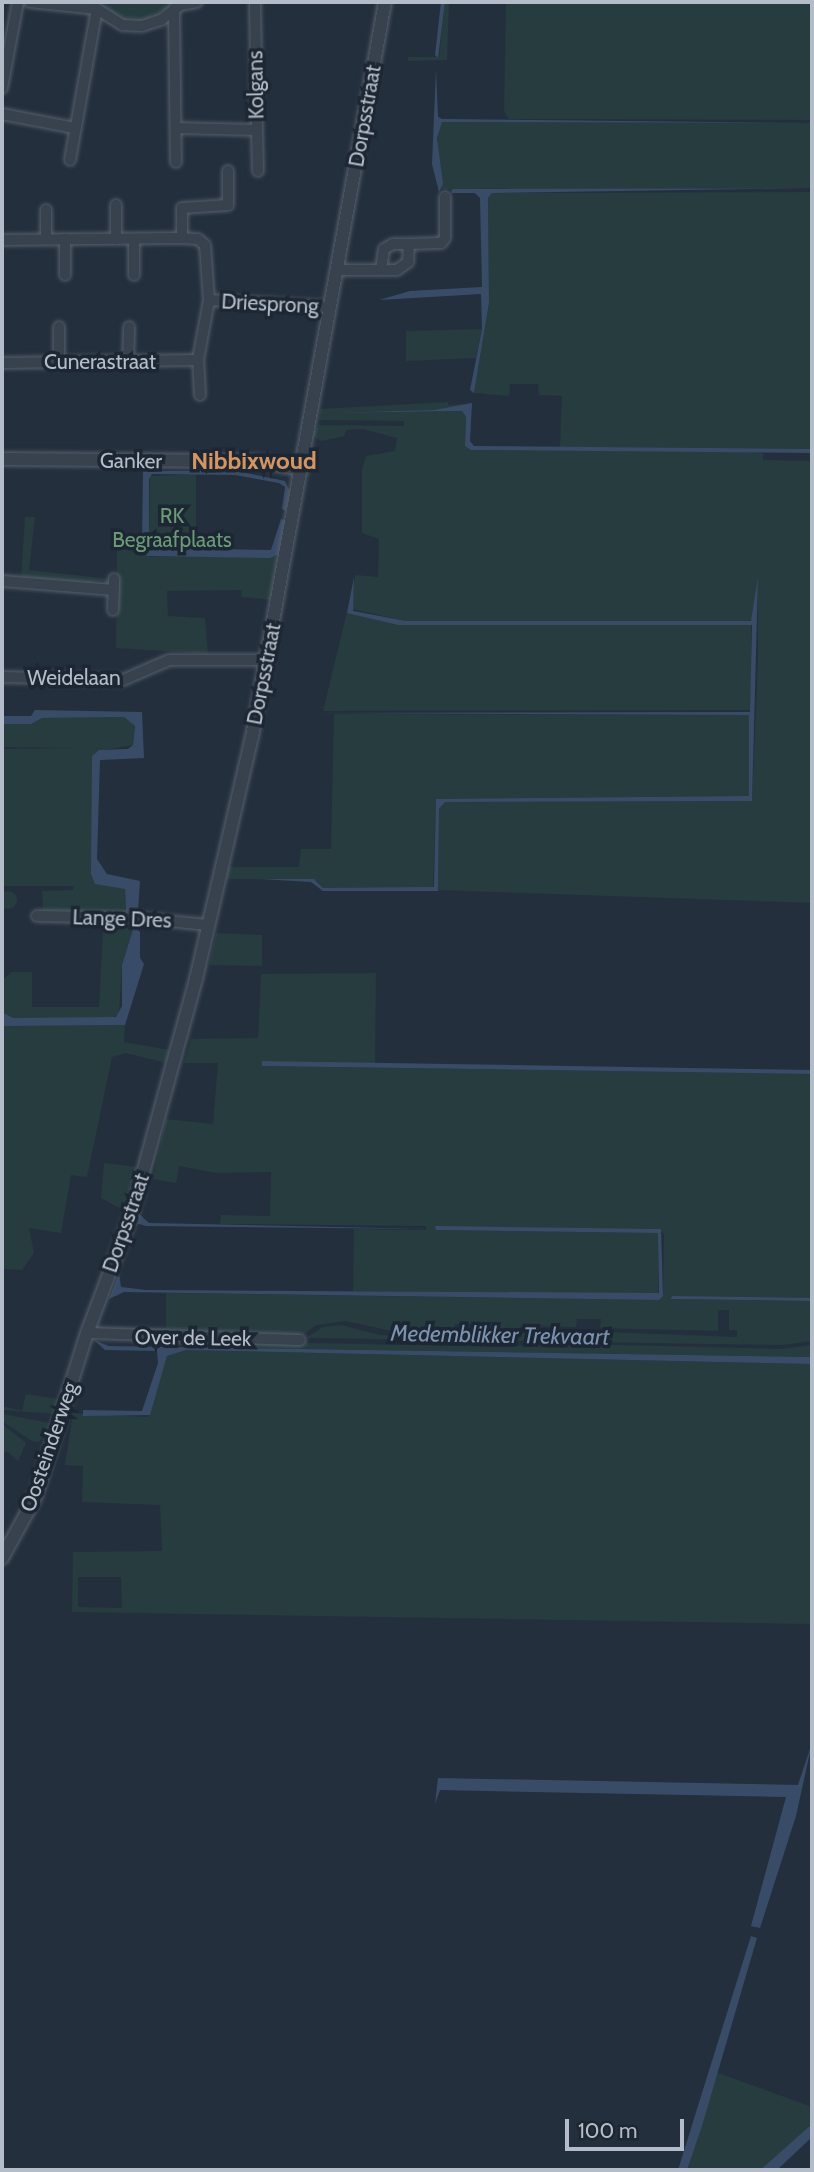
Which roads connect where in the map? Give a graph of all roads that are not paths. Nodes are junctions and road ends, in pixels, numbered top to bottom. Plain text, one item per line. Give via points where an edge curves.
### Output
1 (18, 2) edge
2 (30, 2) edge
3 (197, 2) edge
4 (255, 2) edge
5 (385, 2) edge
6 (97, 9) junction
7 (174, 9) junction
8 (2, 88) edge
9 (2, 114) edge
10 (75, 128) junction
11 (176, 128) junction
12 (257, 130) junction
13 (70, 160) dead end
14 (176, 162) dead end
15 (228, 171) dead end
16 (258, 171) dead end
17 (445, 197) dead end
18 (116, 205) dead end
19 (46, 210) dead end
20 (65, 239) junction
21 (116, 239) junction
22 (134, 239) junction
23 (182, 239) junction
24 (2, 240) edge
25 (46, 240) junction
26 (409, 244) junction
27 (338, 270) junction
28 (381, 270) junction
29 (65, 275) dead end
30 (134, 275) dead end
31 (209, 300) junction
32 (331, 307) junction
33 (59, 327) dead end
34 (129, 327) dead end
35 (198, 360) junction
36 (59, 362) junction
37 (128, 362) junction
38 (2, 363) edge
39 (200, 395) dead end
40 (2, 459) edge
41 (302, 469) junction
42 (2, 581) edge
43 (113, 610) dead end
44 (267, 660) junction
45 (2, 677) edge
46 (37, 916) dead end
47 (208, 925) junction
48 (87, 1333) junction
49 (300, 1340) dead end
50 (2, 1558) edge

1 - 8 street
2 - 6 street
3 - 7 street
4 - 12 street, Kolgans
5 - 27 street, Dorpsstraat
6 - 7 street via 123,25 142,26 161,20
6 - 10 street
7 - 11 street
9 - 10 street
10 - 13 street
11 - 12 street, Kolgans
11 - 14 street
12 - 16 street
15 - 23 street via 228,205 182,208
17 - 26 street via 444,241
18 - 21 street
19 - 25 street
20 - 21 street
20 - 25 street
20 - 29 street
21 - 22 street
22 - 23 street
22 - 30 street
23 - 31 street, Driesprong via 198,239 205,245
24 - 25 street
26 - 28 street via 387,246
26 - 28 street via 404,268
27 - 28 street
27 - 32 street, Dorpsstraat
31 - 32 street, Driesprong
31 - 35 street, Driesprong
32 - 41 street, Dorpsstraat
33 - 36 street
34 - 37 street
35 - 37 street, Cunerastraat
35 - 39 street, Driesprong
36 - 37 street, Cunerastraat
36 - 38 street, Cunerastraat
40 - 41 street, Ganker via 254,461
41 - 44 street, Dorpsstraat
42 - 43 street via 114,584
44 - 45 street, Weidelaan via 169,660 123,680
44 - 47 street, Dorpsstraat
46 - 47 street, Lange Dres
47 - 48 street, Dorpsstraat via 145,1171
48 - 49 street, Over de Leek
48 - 50 street, Oosteinderweg via 35,1498

